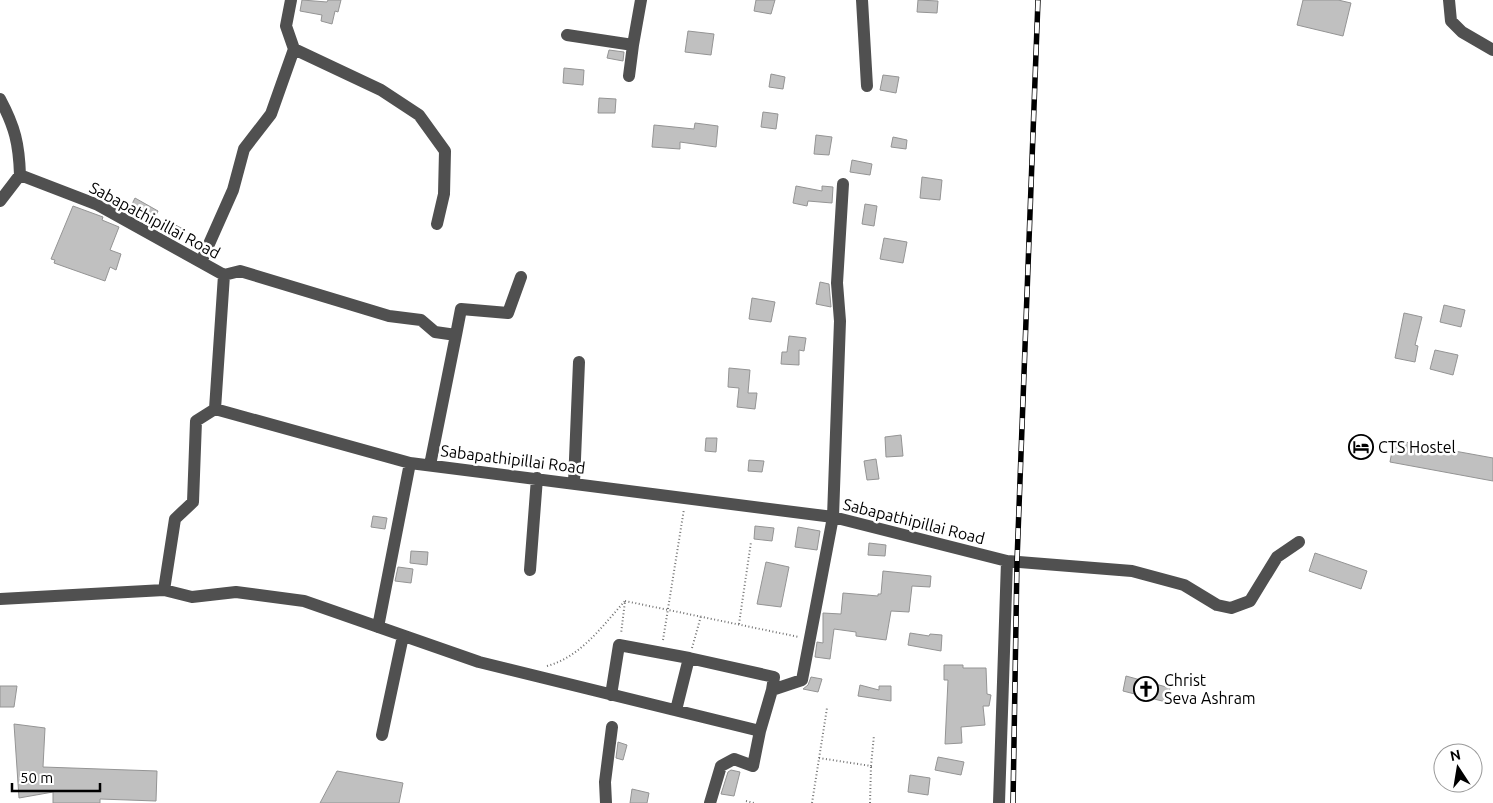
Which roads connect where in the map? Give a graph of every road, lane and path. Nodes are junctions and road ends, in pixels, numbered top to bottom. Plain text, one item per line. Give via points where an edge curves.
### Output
1 (291, 0) edge
2 (641, 0) edge
3 (862, 0) edge
4 (1450, 0) edge
5 (567, 35) dead end
6 (633, 45) junction
7 (294, 49) junction
8 (1493, 50) edge
9 (629, 76) dead end
10 (867, 86) dead end
11 (0, 99) edge
12 (20, 175) junction
13 (843, 184) dead end
14 (0, 201) edge
15 (437, 224) dead end
16 (201, 262) junction
17 (224, 275) junction
18 (521, 277) dead end
19 (456, 335) junction
20 (579, 362) dead end
21 (215, 409) junction
22 (410, 463) junction
23 (430, 465) junction
24 (537, 478) junction
25 (574, 483) junction
26 (686, 496) junction
27 (833, 517) junction
28 (751, 542) dead end
29 (1299, 542) dead end
30 (1006, 561) junction
31 (530, 570) dead end
32 (164, 590) junction
33 (0, 598) edge
34 (626, 600) junction
35 (668, 610) junction
36 (701, 616) junction
37 (739, 624) junction
38 (378, 627) junction
39 (403, 636) junction
40 (810, 640) junction
41 (619, 645) junction
42 (660, 653) junction
43 (689, 658) junction
44 (521, 673) junction
45 (772, 690) junction
46 (611, 694) junction
47 (827, 708) dead end
48 (676, 710) junction
49 (612, 727) dead end
50 (760, 731) junction
51 (382, 735) dead end
52 (874, 735) dead end
53 (819, 758) junction
54 (871, 766) junction
55 (746, 801) dead end
56 (606, 803) edge
57 (710, 803) edge
58 (754, 803) edge
59 (812, 803) edge
60 (870, 803) edge
61 (999, 803) edge

1 - 7 street via 286,26
2 - 6 street
3 - 10 street
4 - 8 street via 1451,21 1462,32
5 - 6 street
6 - 9 street
7 - 15 street via 381,90 419,115 444,151 444,194
7 - 16 street via 270,114 244,149 233,190
11 - 12 street via 12,120 19,146
12 - 14 street
12 - 16 street, Sabapathipillai Road via 98,205
13 - 27 street via 836,283 840,321
16 - 17 street, Sabapathipillai Road
17 - 19 street via 240,271 389,316 421,320 435,332
17 - 21 street, Sabapathipillai Road
18 - 19 street via 508,313 461,308
19 - 23 street
20 - 25 street
21 - 22 street, Sabapathipillai Road
21 - 32 street via 196,421 193,502 175,519
22 - 23 street, Sabapathipillai Road
22 - 38 street
23 - 24 street, Sabapathipillai Road
24 - 25 street, Sabapathipillai Road
24 - 31 street
25 - 26 street, Sabapathipillai Road
26 - 27 street, Sabapathipillai Road
26 - 35 path
27 - 30 street, Sabapathipillai Road
27 - 40 street
28 - 37 path
29 - 30 street, Sabapathipillai Road via 1277,557 1250,601 1231,608 1217,605 1184,584 1132,571
30 - 61 street
32 - 33 street
32 - 38 street via 192,597 236,592 304,601
34 - 35 path
34 - 41 path
34 - 44 path via 580,648 558,663
35 - 36 path
35 - 42 path
36 - 37 path
36 - 43 path
37 - 40 path
38 - 39 street
39 - 44 street
39 - 51 street
40 - 45 street via 802,680
41 - 42 street
41 - 46 street
42 - 43 street
43 - 45 street via 774,677
43 - 48 street
44 - 46 street
45 - 50 street
46 - 48 street
47 - 53 path
48 - 50 street
49 - 56 street via 605,782
50 - 57 street via 753,766 734,759 721,766
52 - 54 path
53 - 54 path
53 - 59 path
54 - 60 path
55 - 58 path

